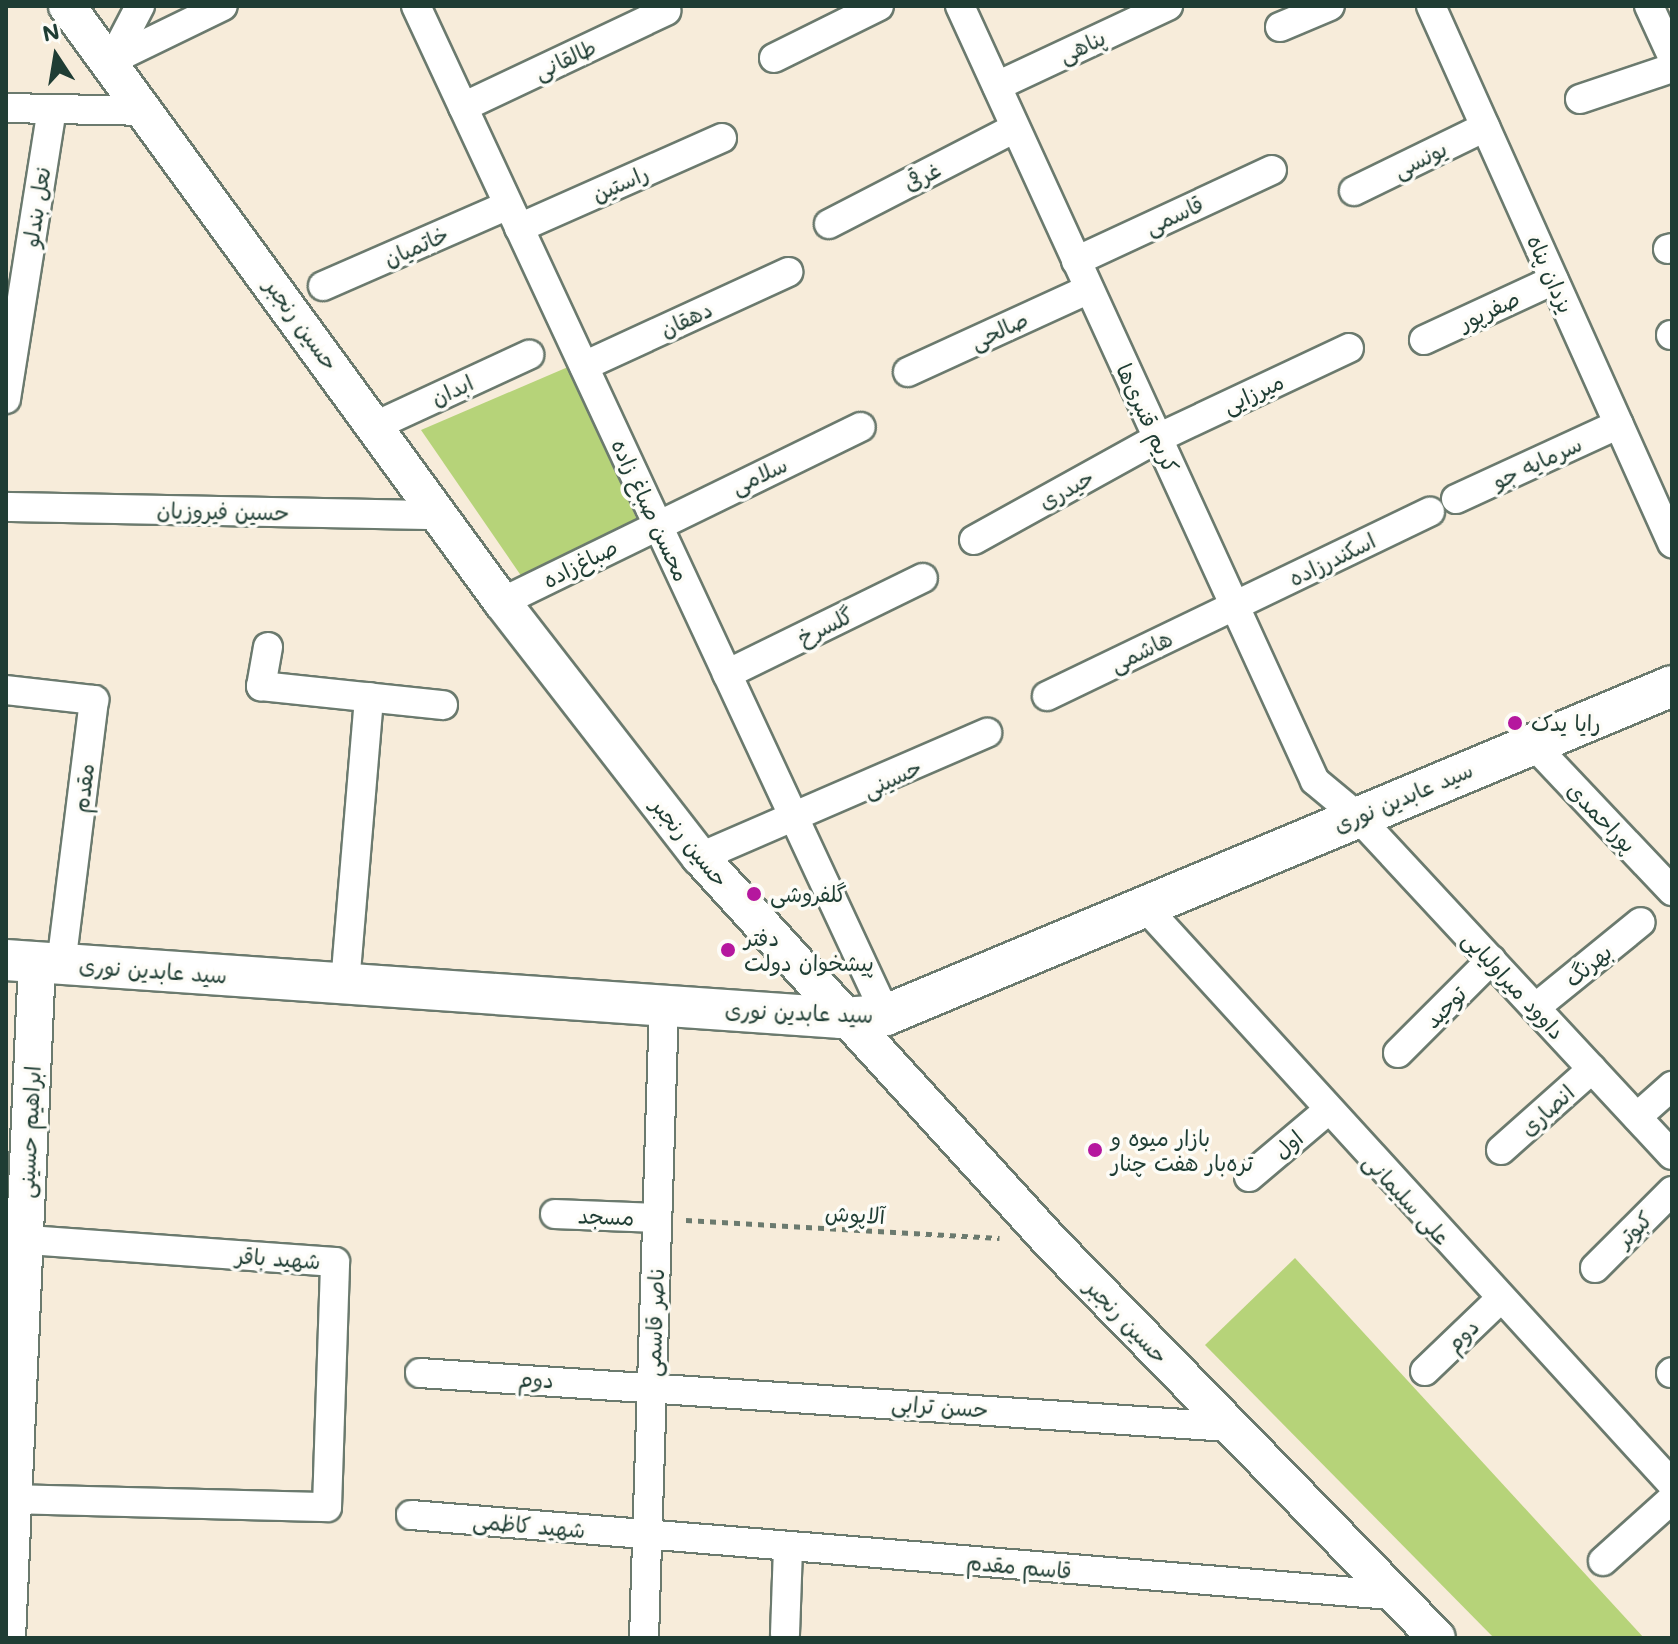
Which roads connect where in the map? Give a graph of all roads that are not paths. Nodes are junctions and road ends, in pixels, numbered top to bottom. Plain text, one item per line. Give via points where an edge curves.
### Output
1 (67, 6) edge
2 (140, 6) edge
3 (223, 6) edge
4 (416, 6) edge
5 (879, 6) edge
6 (960, 6) edge
7 (1168, 6) edge
8 (1330, 6) edge
9 (1431, 6) edge
10 (1649, 6) edge
11 (666, 11) dead end
12 (1280, 27) dead end
13 (1672, 56) edge
14 (774, 58) dead end
15 (112, 60) junction
16 (1672, 68) edge
17 (997, 86) junction
18 (1580, 99) dead end
19 (463, 107) junction
20 (6, 108) edge
21 (52, 110) junction
22 (148, 111) junction
23 (1485, 127) junction
24 (1015, 128) junction
25 (722, 138) dead end
26 (1272, 170) dead end
27 (1354, 191) dead end
28 (513, 216) junction
29 (829, 224) dead end
30 (17, 256) edge
31 (1076, 261) junction
32 (788, 272) dead end
33 (1554, 280) junction
34 (323, 286) dead end
35 (1089, 289) junction
36 (1424, 340) dead end
37 (1349, 348) dead end
38 (529, 355) dead end
39 (584, 366) junction
40 (908, 372) dead end
41 (7, 384) edge
42 (1619, 424) junction
43 (375, 426) junction
44 (861, 427) dead end
45 (1158, 438) junction
46 (1456, 499) dead end
47 (6, 507) edge
48 (1430, 512) dead end
49 (439, 515) junction
50 (657, 524) junction
51 (974, 540) dead end
52 (1672, 543) edge
53 (923, 578) dead end
54 (502, 602) junction
55 (1235, 606) junction
56 (268, 647) dead end
57 (727, 674) junction
58 (1672, 686) edge
59 (6, 690) edge
60 (1047, 696) dead end
61 (369, 697) junction
62 (443, 705) dead end
63 (987, 733) dead end
64 (1532, 743) junction
65 (1356, 815) junction
66 (796, 822) junction
67 (700, 857) junction
68 (1672, 891) edge
69 (1147, 909) junction
70 (1641, 922) dead end
71 (1491, 960) junction
72 (35, 962) edge
73 (345, 984) junction
74 (664, 1006) junction
75 (1535, 1008) junction
76 (886, 1015) junction
77 (841, 1018) junction
78 (1398, 1053) dead end
79 (1592, 1069) junction
80 (1672, 1086) edge
81 (1327, 1111) junction
82 (1637, 1117) junction
83 (1501, 1150) dead end
84 (1672, 1155) edge
85 (1249, 1177) dead end
86 (1672, 1191) edge
87 (555, 1214) dead end
88 (657, 1218) junction
89 (25, 1240) junction
90 (1595, 1268) dead end
91 (14, 1286) edge
92 (1500, 1299) junction
93 (1425, 1371) dead end
94 (420, 1373) dead end
95 (652, 1386) junction
96 (1229, 1427) junction
97 (1672, 1484) edge
98 (1672, 1499) edge
99 (11, 1515) edge
100 (411, 1515) dead end
101 (647, 1535) junction
102 (788, 1547) junction
103 (1603, 1561) dead end
104 (1390, 1595) junction
105 (785, 1634) dead end
106 (7, 1638) edge
107 (644, 1638) edge
108 (1437, 1638) edge

1 - 15 street, حسین رنجبر
2 - 15 street
3 - 15 street
4 - 19 street, محسن صباغ زاده
5 - 14 street
6 - 17 street, کریم قنبری‌ها
7 - 17 street, پناهی
8 - 12 street
9 - 23 street, یزدان پناه
10 - 13 street
11 - 19 street, طالقانی
15 - 22 street, حسین رنجبر
16 - 18 street
17 - 24 street, کریم قنبری‌ها
19 - 28 street, محسن صباغ زاده
20 - 21 street
21 - 22 street
21 - 30 street, نعل بندلو
22 - 43 street, حسین رنجبر
23 - 27 street, یونسی
23 - 33 street, یزدان پناه
24 - 29 street, غرقی
24 - 31 street, کریم قنبری‌ها
25 - 28 street, راستین
26 - 31 street, قاسمی
28 - 34 street, خاتمیان
28 - 39 street, محسن صباغ زاده
30 - 41 street, نعل بندلو
31 - 35 street, کریم قنبری‌ها
32 - 39 street, دهقان
33 - 36 street, صفرپور
33 - 42 street, یزدان پناه
35 - 40 street, صالحی
35 - 45 street, کریم قنبری‌ها
37 - 45 street, میرزایی
38 - 43 street, ابدان
39 - 50 street, محسن صباغ زاده
42 - 46 street, سرمایه جو
42 - 52 street, یزدان پناه
43 - 49 street, حسین رنجبر
44 - 50 street, سلامی
45 - 51 street, حیدری
45 - 55 street, کریم قنبری‌ها
47 - 49 street, حسین فیروزیان
48 - 55 street, اسکندرزاده
49 - 54 street, حسین رنجبر
50 - 54 street, صباغ‌زاده
50 - 57 street, محسن صباغ زاده
53 - 57 street, گلسرخ
54 - 67 street, حسین رنجبر
55 - 60 street, هاشمی
55 - 65 street, کریم قنبری‌ها via 1315,781
56 - 61 street via 261,686
57 - 66 street, محسن صباغ زاده
58 - 64 main road, سید عابدین نوری
59 - 72 street, مقدم via 94,700
61 - 62 street
61 - 73 street
63 - 66 street, حسینی
64 - 65 main road, سید عابدین نوری
64 - 68 street, پوراحمدی
65 - 69 main road, سید عابدین نوری
65 - 71 street, داوود میراولیایی
66 - 67 street
66 - 76 street, محسن صباغ زاده
67 - 77 street, حسین رنجبر
69 - 76 main road, سید عابدین نوری
69 - 81 street, علی سلیمانی
70 - 75 street, بهرنگ
71 - 75 street, داوود میراولیایی
71 - 78 street, توحید
72 - 73 main road, سید عابدین نوری
72 - 89 street, ابراهیم حسینی
73 - 74 main road, سید عابدین نوری
74 - 77 main road, سید عابدین نوری
74 - 88 street, ناصر قاسمی
75 - 79 street, داوود میراولیایی
76 - 77 main road, سید عابدین نوری
77 - 96 street, حسین رنجبر
79 - 82 street, داوود میراولیایی
79 - 83 street, انصاری
80 - 82 street
81 - 85 street, اول
81 - 92 street, علی سلیمانی
82 - 84 street, داوود میراولیایی
86 - 90 street, کبوتر
87 - 88 street, مسجد
88 - 95 street, ناصر قاسمی
89 - 91 street, ابراهیم حسینی
89 - 99 street, شهید باقر via 335,1262 327,1507
91 - 99 street, ابراهیم حسینی
92 - 93 street, دوم
92 - 97 street, علی سلیمانی
94 - 95 street, دوم
95 - 96 street, حسن ترابی
95 - 101 street, ناصر قاسمی
96 - 104 street, حسین رنجبر
98 - 103 street
99 - 106 street, ابراهیم حسینی
100 - 101 street, شهید کاظمی
101 - 102 street, قاسم مقدم
101 - 107 street, ناصر قاسمی
102 - 104 street, قاسم مقدم
102 - 105 street
104 - 108 street, حسین رنجبر

